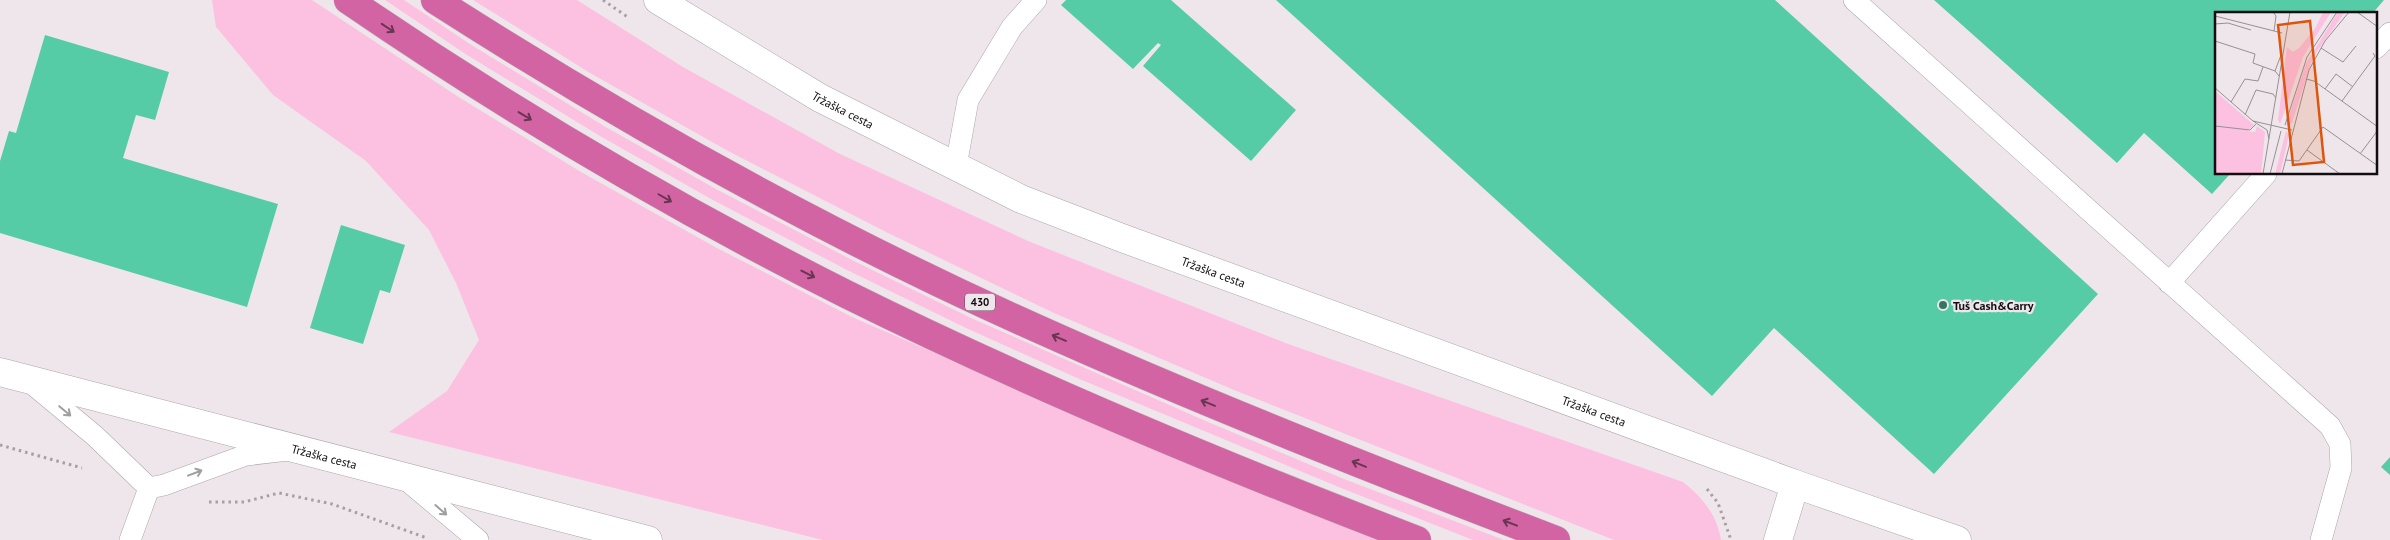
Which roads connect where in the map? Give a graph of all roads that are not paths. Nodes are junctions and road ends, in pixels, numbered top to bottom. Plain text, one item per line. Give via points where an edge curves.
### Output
1 (348, 0) edge
2 (435, 0) edge
3 (658, 0) edge
4 (1036, 0) edge
5 (1854, 0) edge
6 (2390, 33) edge
7 (2378, 46) edge
8 (956, 166) junction
9 (2265, 175) edge
10 (2169, 283) junction
11 (0, 372) edge
12 (27, 380) junction
13 (293, 449) junction
14 (404, 478) junction
15 (1794, 484) junction
16 (149, 488) junction
17 (130, 540) edge
18 (478, 540) edge
19 (648, 540) edge
20 (1417, 540) edge
21 (1556, 540) edge
22 (1778, 540) edge
23 (1957, 540) edge
24 (2321, 540) edge

1 -> 20 highway via 499,100 585,152 679,206 846,294 1060,394
21 -> 2 highway, 430 via 1189,394 948,287 685,152
3 - 8 street, Tržaška cesta via 820,98
4 - 8 lane via 1012,27 968,100
5 - 10 lane
6 - 7 lane
8 - 15 street, Tržaška cesta via 1021,199 1113,235
9 - 10 lane
10 - 24 lane via 2330,426 2340,444 2341,468
11 - 12 street, Tržaška cesta
12 - 13 street, Tržaška cesta
12 -> 16 lane via 96,436
13 - 14 street, Tržaška cesta
16 -> 13 lane via 246,455
14 -> 18 lane
14 - 19 street, Tržaška cesta
15 - 22 street
15 - 23 street, Tržaška cesta
16 - 17 lane

